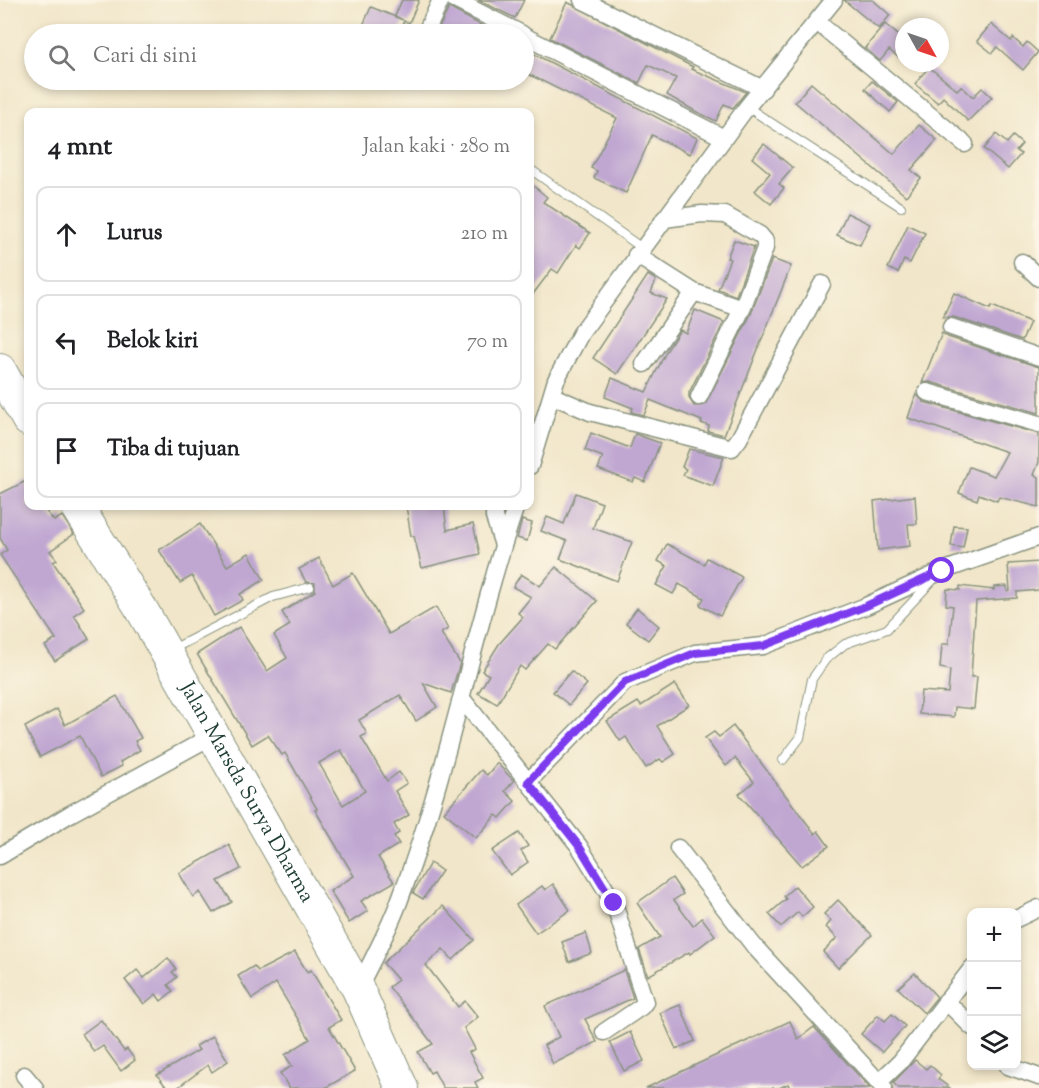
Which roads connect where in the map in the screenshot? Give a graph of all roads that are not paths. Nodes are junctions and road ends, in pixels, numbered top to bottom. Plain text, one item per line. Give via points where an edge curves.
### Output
1 (441, 0) edge
2 (455, 0) edge
3 (582, 0) edge
4 (834, 0) edge
5 (816, 22) junction
6 (430, 24) edge
7 (502, 24) edge
8 (534, 41) edge
9 (763, 89) junction
10 (747, 107) junction
11 (724, 138) junction
12 (964, 144) dead end
13 (534, 172) edge
14 (901, 207) dead end
15 (664, 219) junction
16 (639, 252) junction
17 (1022, 262) dead end
18 (1039, 278) edge
19 (822, 284) dead end
20 (694, 292) junction
21 (742, 309) junction
22 (951, 327) dead end
23 (1039, 357) edge
24 (644, 364) dead end
25 (0, 370) edge
26 (927, 392) dead end
27 (553, 396) junction
28 (699, 397) dead end
29 (24, 413) edge
30 (1039, 424) edge
31 (534, 454) edge
32 (79, 510) edge
33 (494, 510) edge
34 (515, 510) edge
35 (1039, 537) edge
36 (503, 545) junction
37 (942, 571) junction
38 (309, 587) dead end
39 (165, 653) junction
40 (463, 700) junction
41 (214, 735) junction
42 (783, 760) dead end
43 (528, 782) junction
44 (678, 848) dead end
45 (0, 856) edge
46 (1039, 908) edge
47 (1021, 917) edge
48 (967, 974) edge
49 (358, 989) junction
50 (946, 1001) junction
51 (967, 1022) edge
52 (604, 1032) dead end
53 (1021, 1070) edge
54 (24, 1075) dead end
55 (1039, 1077) edge
56 (882, 1084) edge
57 (35, 1088) edge
58 (402, 1088) edge

1 - 6 street
2 - 7 street
3 - 9 street
4 - 5 street
5 - 9 street
5 - 12 street
8 - 11 street
9 - 10 street
10 - 11 street
10 - 14 lane
11 - 15 street
13 - 16 lane
15 - 16 street
15 - 21 street via 725,215 760,235 765,248
16 - 20 street
16 - 27 street via 581,333 560,371
17 - 18 street
19 - 27 street via 732,448 590,412
20 - 21 street
20 - 24 street
21 - 28 street
22 - 23 street
25 - 29 highway
26 - 30 street
27 - 31 street
32 - 39 highway, Jalan Marsda Surya Dharma
33 - 36 street
34 - 36 street
35 - 37 street
36 - 40 street
37 - 42 lane via 887,629 844,644 826,659 812,679 800,738
37 - 43 street via 763,646 695,653 625,682
38 - 39 lane via 273,597
39 - 41 highway, Jalan Marsda Surya Dharma
40 - 43 street
40 - 49 street via 400,900
41 - 45 street
41 - 49 highway, Jalan Marsda Surya Dharma
43 - 52 street via 579,846 614,903 644,996 641,1007
44 - 56 street via 754,946
46 - 47 street
48 - 50 street
49 - 58 highway, Jalan Marsda Surya Dharma
50 - 51 street
50 - 56 street
53 - 55 street
54 - 57 street

